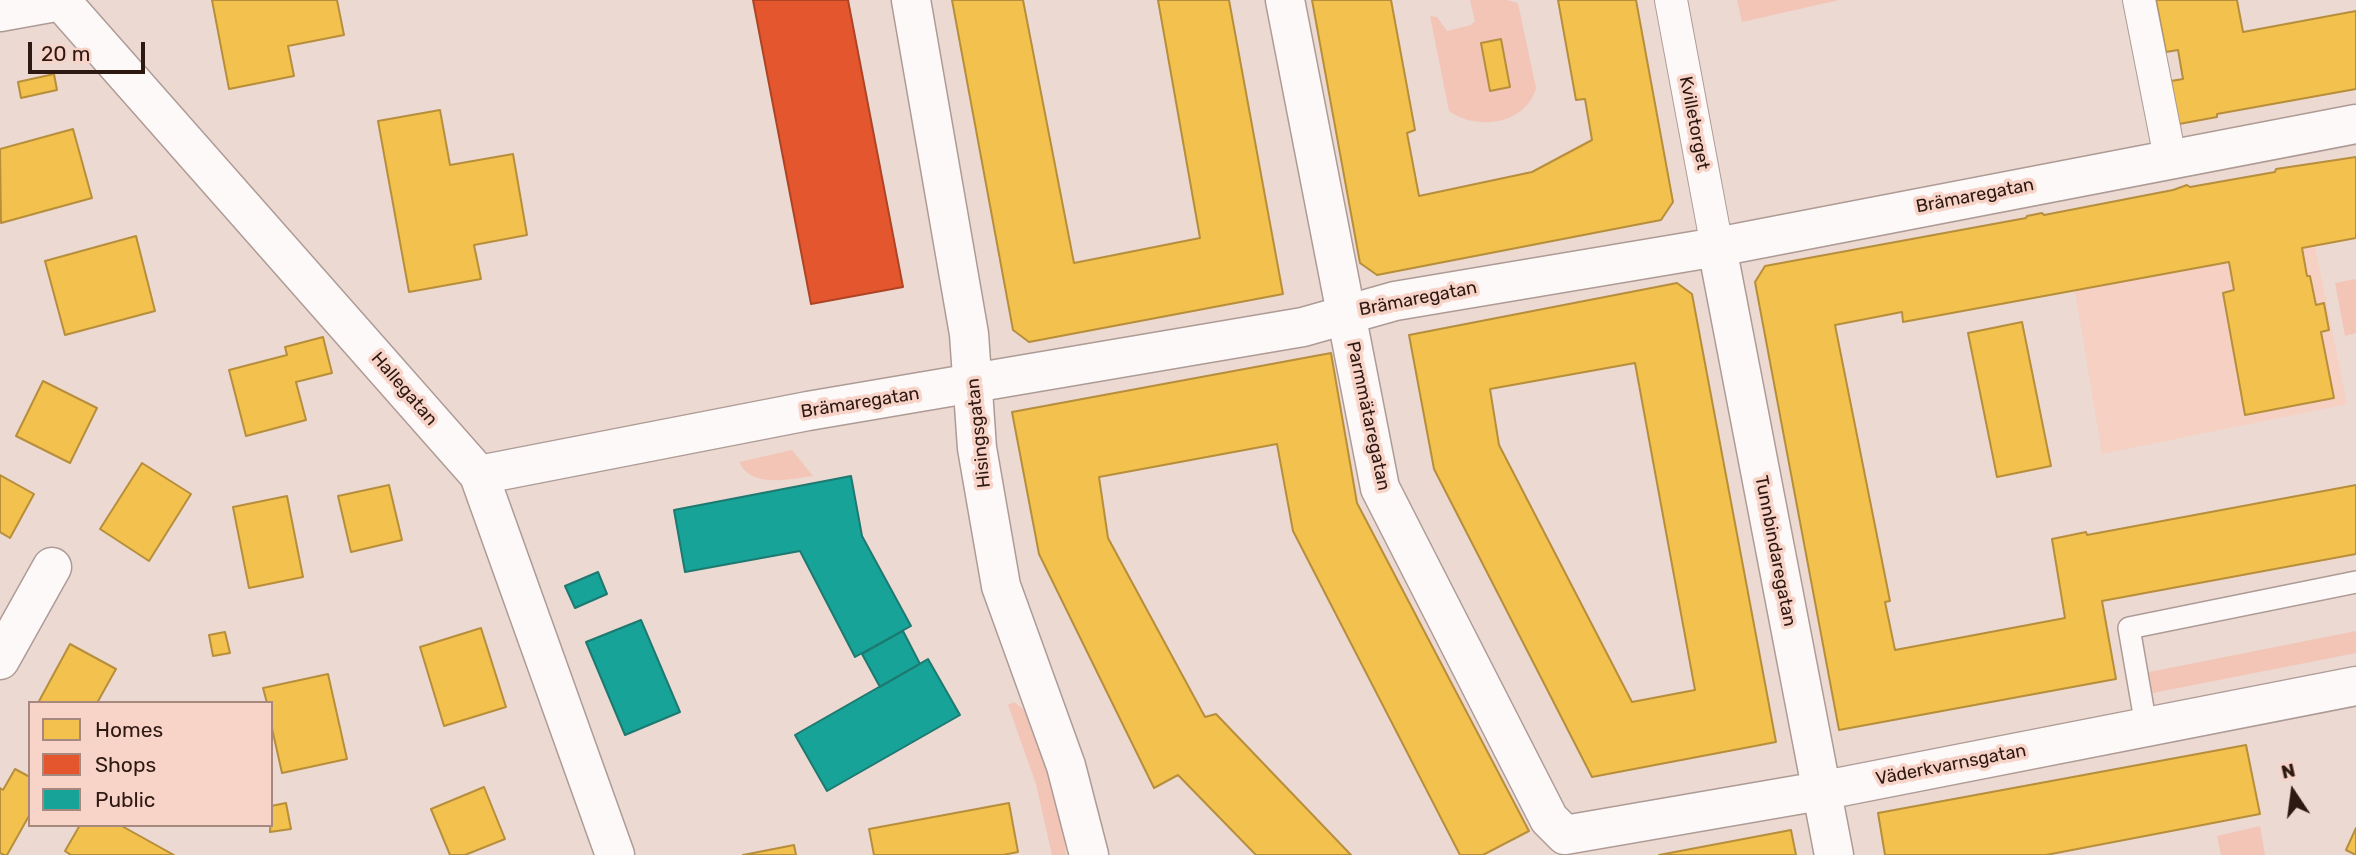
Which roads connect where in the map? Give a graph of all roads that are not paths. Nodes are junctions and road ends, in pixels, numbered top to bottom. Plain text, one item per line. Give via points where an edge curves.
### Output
1 (911, 0) edge
2 (1285, 0) edge
3 (1671, 0) edge
4 (2139, 0) edge
5 (61, 1) edge
6 (0, 12) edge
7 (2356, 124) edge
8 (2170, 158) junction
9 (1717, 247) junction
10 (1346, 313) junction
11 (973, 383) junction
12 (479, 475) junction
13 (52, 567) dead end
14 (2356, 582) edge
15 (0, 660) edge
16 (2356, 686) edge
17 (2146, 726) junction
18 (1820, 791) junction
19 (1566, 845) edge
20 (615, 855) edge
21 (1089, 855) edge
22 (1834, 855) edge

1 - 11 street, Hisingsgatan via 969,334
2 - 10 street, Parmmätaregatan
3 - 9 street, Kvilletorget
4 - 8 street
5 - 6 street
5 - 12 street, Hallegatan
7 - 8 street, Brämaregatan
8 - 9 street, Brämaregatan
9 - 10 street, Brämaregatan
9 - 18 street, Tunnbindaregatan
10 - 11 street, Brämaregatan via 1303,327
10 - 19 street, Parmmätaregatan via 1380,488
11 - 12 street, Brämaregatan
11 - 21 street, Hisingsgatan via 977,448 1001,586 1066,766
12 - 20 street, Hallegatan
13 - 15 street
14 - 17 lane via 2129,628
16 - 17 street, Väderkvarnsgatan
17 - 18 street, Väderkvarnsgatan
18 - 19 street, Väderkvarnsgatan
18 - 22 street, Tunnbindaregatan

